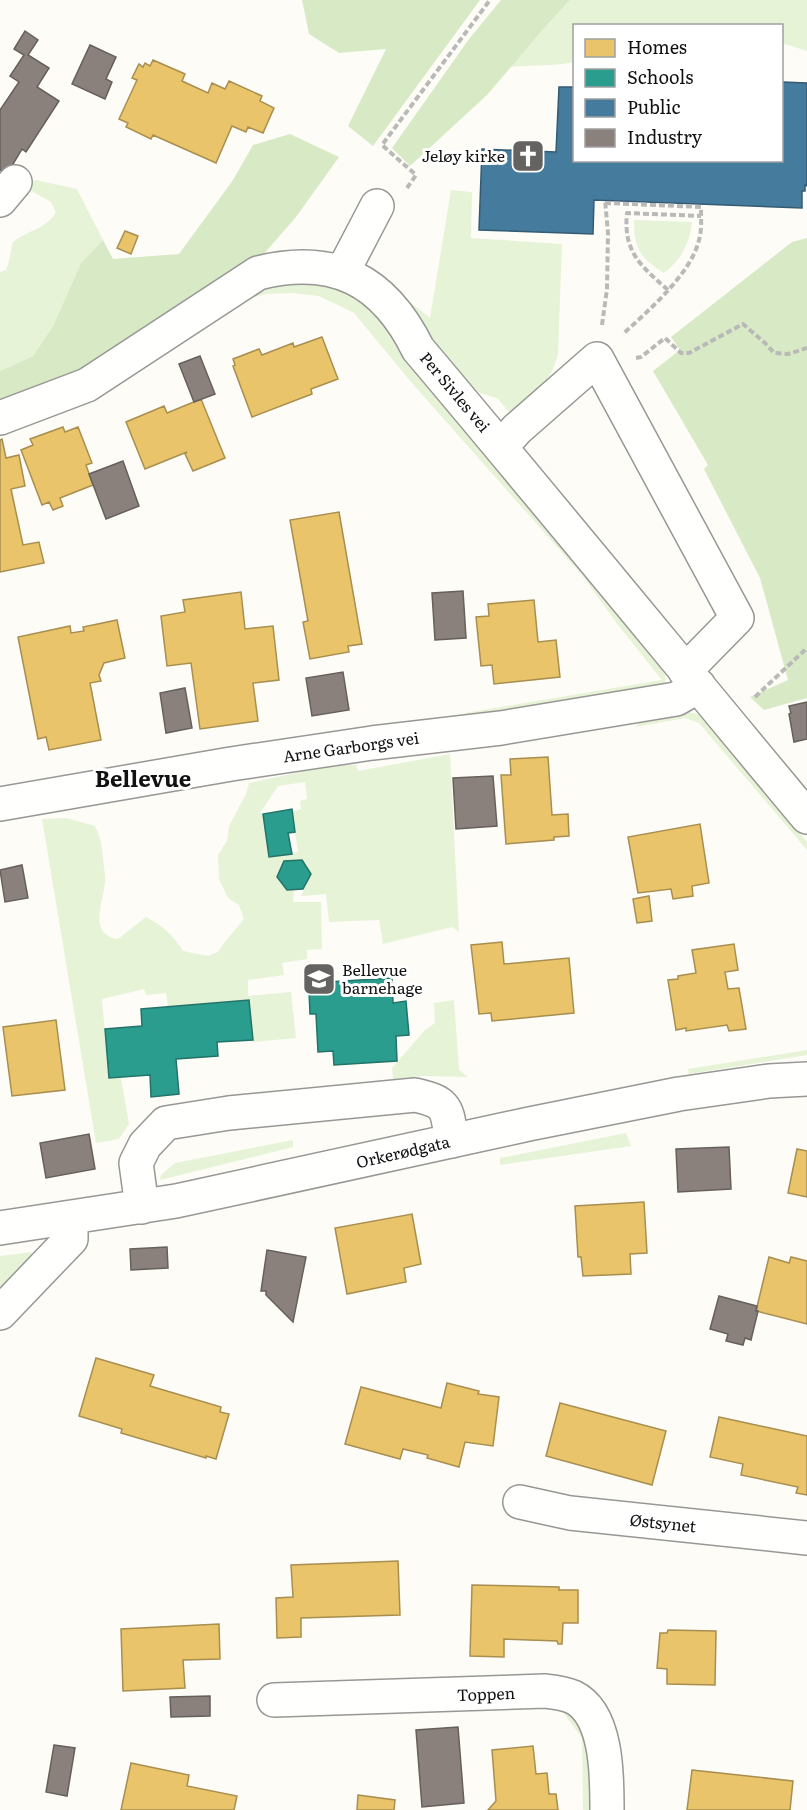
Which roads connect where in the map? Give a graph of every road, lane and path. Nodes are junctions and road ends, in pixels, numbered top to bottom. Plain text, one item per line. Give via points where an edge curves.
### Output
1 (490, 0) edge
2 (416, 175) dead end
3 (377, 206) dead end
4 (701, 216) junction
5 (342, 273) junction
6 (668, 290) junction
7 (807, 348) edge
8 (597, 359) junction
9 (0, 418) edge
10 (501, 447) junction
11 (807, 648) edge
12 (692, 678) junction
13 (729, 723) junction
14 (0, 804) edge
15 (807, 816) edge
16 (807, 1079) edge
17 (452, 1141) junction
18 (142, 1207) junction
19 (70, 1218) junction
20 (0, 1227) edge
21 (0, 1313) edge
22 (520, 1502) dead end
23 (807, 1538) edge
24 (274, 1700) dead end
25 (607, 1810) edge

1 - 2 path via 382,145
3 - 5 street
4 - 6 path via 699,240 688,266
4 - 6 path via 627,213 632,254
4 - 8 path via 701,206 605,202 607,289
5 - 9 street, Per Sivles vei via 298,266 258,273 87,385
5 - 10 street, Per Sivles vei via 379,293 406,325 418,349
6 - 8 path
7 - 8 path via 788,354 774,353 743,324 689,352 681,353 665,338 641,357
8 - 10 street
8 - 12 street, Arne Garborgs vei via 737,618
10 - 12 street, Per Sivles vei
11 - 13 path
12 - 13 street, Per Sivles vei
12 - 14 street, Arne Garborgs vei via 676,699 501,728 243,762
13 - 15 street, Per Sivles vei
16 - 17 street, Orkerødgata via 679,1094
17 - 18 street, Orkerødgata
17 - 18 street via 446,1110 436,1100 415,1095 229,1113 166,1124 145,1145 136,1163
18 - 19 street, Orkerødgata
19 - 20 street, Orkerødgata
19 - 21 street via 71,1239
22 - 23 street, Østsynet via 570,1513
24 - 25 street, Toppen via 545,1691 574,1698 596,1724 606,1760

